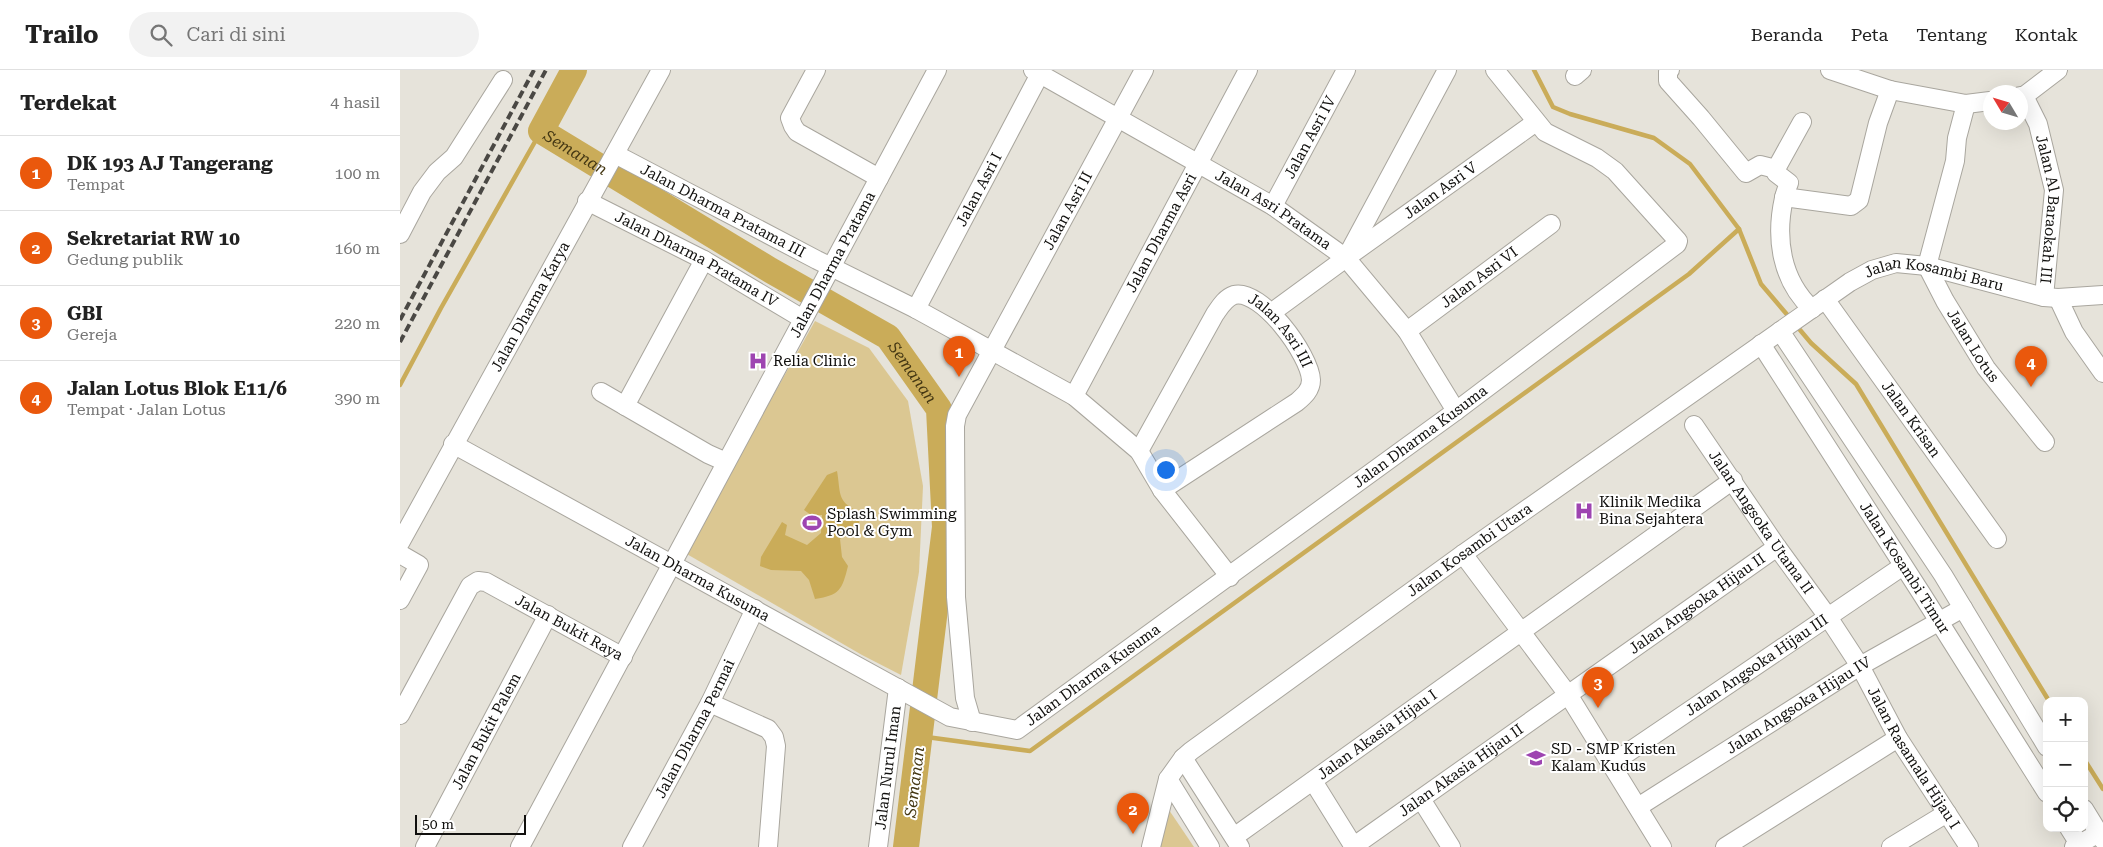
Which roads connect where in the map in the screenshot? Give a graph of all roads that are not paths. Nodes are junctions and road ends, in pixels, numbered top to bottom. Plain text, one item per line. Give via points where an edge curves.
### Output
1 (661, 70) edge
2 (816, 70) edge
3 (937, 70) edge
4 (1144, 70) edge
5 (1248, 70) edge
6 (1346, 70) edge
7 (1447, 70) edge
8 (1495, 70) edge
9 (1670, 70) edge
10 (1830, 70) edge
11 (1038, 71) edge
12 (2052, 72) edge
13 (503, 80) dead end
14 (1890, 90) junction
15 (2028, 91) edge
16 (1983, 102) edge
17 (1966, 104) junction
18 (2028, 106) edge
19 (1118, 118) junction
20 (1536, 122) junction
21 (1802, 122) dead end
22 (613, 158) junction
23 (1198, 164) junction
24 (1776, 169) junction
25 (879, 178) junction
26 (1784, 197) junction
27 (589, 198) junction
28 (1273, 206) junction
29 (1552, 224) dead end
30 (400, 234) edge
31 (1346, 258) junction
32 (704, 260) junction
33 (1927, 266) junction
34 (831, 268) junction
35 (2103, 295) edge
36 (2051, 298) junction
37 (1815, 307) junction
38 (916, 309) junction
39 (1271, 312) junction
40 (804, 317) junction
41 (1783, 329) junction
42 (1406, 331) junction
43 (1761, 344) junction
44 (992, 351) junction
45 (2103, 373) edge
46 (601, 392) dead end
47 (1074, 396) junction
48 (625, 406) junction
49 (1456, 411) junction
50 (1694, 425) dead end
51 (2045, 442) dead end
52 (454, 444) junction
53 (1139, 451) junction
54 (726, 462) junction
55 (1733, 480) junction
56 (1162, 490) junction
57 (1997, 539) dead end
58 (400, 543) edge
59 (1778, 547) junction
60 (400, 554) edge
61 (1463, 554) junction
62 (671, 564) junction
63 (1903, 566) junction
64 (1230, 577) junction
65 (400, 600) edge
66 (1963, 608) junction
67 (755, 609) junction
68 (548, 615) junction
69 (1828, 617) junction
70 (1938, 621) junction
71 (1522, 633) junction
72 (623, 657) junction
73 (1860, 666) junction
74 (901, 690) junction
75 (1569, 696) junction
76 (710, 703) junction
77 (400, 714) edge
78 (972, 722) junction
79 (1898, 738) junction
80 (2044, 742) edge
81 (1183, 758) junction
82 (1610, 764) junction
83 (1168, 778) junction
84 (1313, 781) junction
85 (2043, 787) edge
86 (1421, 799) junction
87 (1638, 807) junction
88 (1947, 813) junction
89 (2088, 815) edge
90 (2071, 832) edge
91 (2101, 836) edge
92 (1237, 842) edge
93 (2078, 846) edge
94 (425, 847) edge
95 (520, 847) edge
96 (632, 847) edge
97 (768, 847) edge
98 (878, 847) edge
99 (1151, 847) edge
100 (1210, 847) edge
101 (1354, 847) edge
102 (1451, 847) edge
103 (1662, 847) edge
104 (1725, 847) edge
105 (1891, 847) edge
106 (1969, 847) edge

1 - 22 street, Jalan Dharma Karya
2 - 25 street via 790,118 793,126 798,132
3 - 25 street, Jalan Dharma Pratama
4 - 19 street, Jalan Asri II
5 - 23 street, Jalan Dharma Asri
6 - 28 street, Jalan Asri IV
7 - 31 street, Jalan Asri V
8 - 20 street
9 - 24 street via 1668,81 1746,172 1760,165
10 - 14 street
11 - 19 street, Jalan Asri Pratama
11 - 38 street, Jalan Asri I
12 - 15 street
13 - 30 street via 454,157 422,192
14 - 17 street
14 - 26 street via 1865,169 1860,200 1851,206
16 - 17 street
17 - 33 street via 1951,180
18 - 36 street, Jalan Al Baraokah III via 2038,124 2054,190
19 - 23 street, Jalan Asri Pratama
19 - 44 street, Jalan Asri II
20 - 31 street, Jalan Asri V
20 - 49 street, Jalan Dharma Kusuma via 1545,132 1597,158 1615,171 1679,242
21 - 24 street
22 - 27 street, Jalan Dharma Karya
22 - 34 street, Jalan Dharma Pratama III
23 - 28 street, Jalan Asri Pratama
23 - 47 street, Jalan Dharma Asri
24 - 26 street, Jalan Krisan via 1776,173 1789,183
25 - 34 street, Jalan Dharma Pratama
26 - 37 street, Jalan Krisan via 1780,249 1784,266 1796,292
27 - 32 street, Jalan Dharma Pratama IV
27 - 52 street, Jalan Dharma Karya
28 - 31 street, Jalan Asri Pratama
29 - 42 street, Jalan Asri VI
31 - 39 street, Jalan Asri V
31 - 42 street, Jalan Asri Pratama
32 - 40 street, Jalan Dharma Pratama IV
32 - 48 street
33 - 36 street, Jalan Kosambi Baru
33 - 37 street, Jalan Kosambi Baru via 1896,264 1872,270
33 - 51 street, Jalan Lotus via 1986,368
34 - 38 street
34 - 40 street, Jalan Dharma Pratama
35 - 36 street, Jalan Kosambi Baru
36 - 45 street
37 - 41 street, Jalan Kosambi Baru
37 - 57 street, Jalan Krisan
38 - 44 street
39 - 53 street, Jalan Asri III via 1246,296 1237,294 1224,301
39 - 56 street, Jalan Asri III via 1298,347 1311,379 1309,388 1297,402
40 - 54 street, Jalan Dharma Pratama
41 - 43 street, Jalan Kosambi Utara
41 - 66 street, Jalan Kosambi Timur
42 - 49 street, Jalan Asri Pratama
43 - 61 street, Jalan Kosambi Utara
43 - 63 street, Jalan Kosambi Timur
44 - 47 street
44 - 78 street, Jalan Asri II via 962,404 955,426 956,597 965,698
46 - 48 street
47 - 53 street
48 - 54 street
49 - 64 street, Jalan Dharma Kusuma
50 - 55 street, Jalan Angsoka Utama II
52 - 58 street, Jalan Dharma Karya
52 - 62 street, Jalan Dharma Kusuma
53 - 56 street
54 - 62 street, Jalan Dharma Pratama
55 - 59 street, Jalan Angsoka Utama II
55 - 71 street, Jalan Akasia Hijau I
56 - 64 street
59 - 69 street, Jalan Angsoka Utama II
59 - 75 street, Jalan Angsoka Hijau II
60 - 65 street via 419,565
61 - 71 street
61 - 81 street, Jalan Kosambi Utara
62 - 67 street, Jalan Dharma Kusuma
62 - 72 street, Jalan Bukit Raya
63 - 69 street, Jalan Angsoka Hijau III
63 - 70 street, Jalan Kosambi Timur
64 - 78 street, Jalan Dharma Kusuma via 1021,728 1013,730
66 - 70 street, Jalan Angsoka Hijau IV
66 - 80 street, Jalan Kosambi Timur
67 - 74 street, Jalan Dharma Kusuma
67 - 76 street, Jalan Dharma Permai
68 - 72 street, Jalan Bukit Raya
68 - 77 street, Jalan Bukit Raya via 486,582 473,583
68 - 94 street, Jalan Bukit Palem
69 - 73 street, Jalan Rasamala Hijau I
69 - 82 street, Jalan Angsoka Hijau III
70 - 73 street, Jalan Angsoka Hijau IV
70 - 85 street, Jalan Kosambi Timur
71 - 75 street
71 - 84 street, Jalan Akasia Hijau I
72 - 95 street
73 - 79 street, Jalan Rasamala Hijau I
73 - 87 street, Jalan Angsoka Hijau IV
74 - 78 street, Jalan Dharma Kusuma via 950,717
74 - 98 street, Jalan Nurul Iman
75 - 82 street
75 - 86 street, Jalan Akasia Hijau II
76 - 96 street, Jalan Dharma Permai
76 - 97 street via 768,730 774,737
79 - 88 street, Jalan Rasamala Hijau I
79 - 104 street
81 - 83 street, Jalan Kosambi Utara
81 - 92 street
82 - 87 street
83 - 99 street
83 - 100 street
84 - 92 street, Jalan Akasia Hijau I
84 - 101 street
86 - 101 street, Jalan Akasia Hijau II
86 - 102 street
87 - 103 street
88 - 105 street
88 - 106 street, Jalan Rasamala Hijau I
89 - 91 street
90 - 93 street
91 - 93 street

